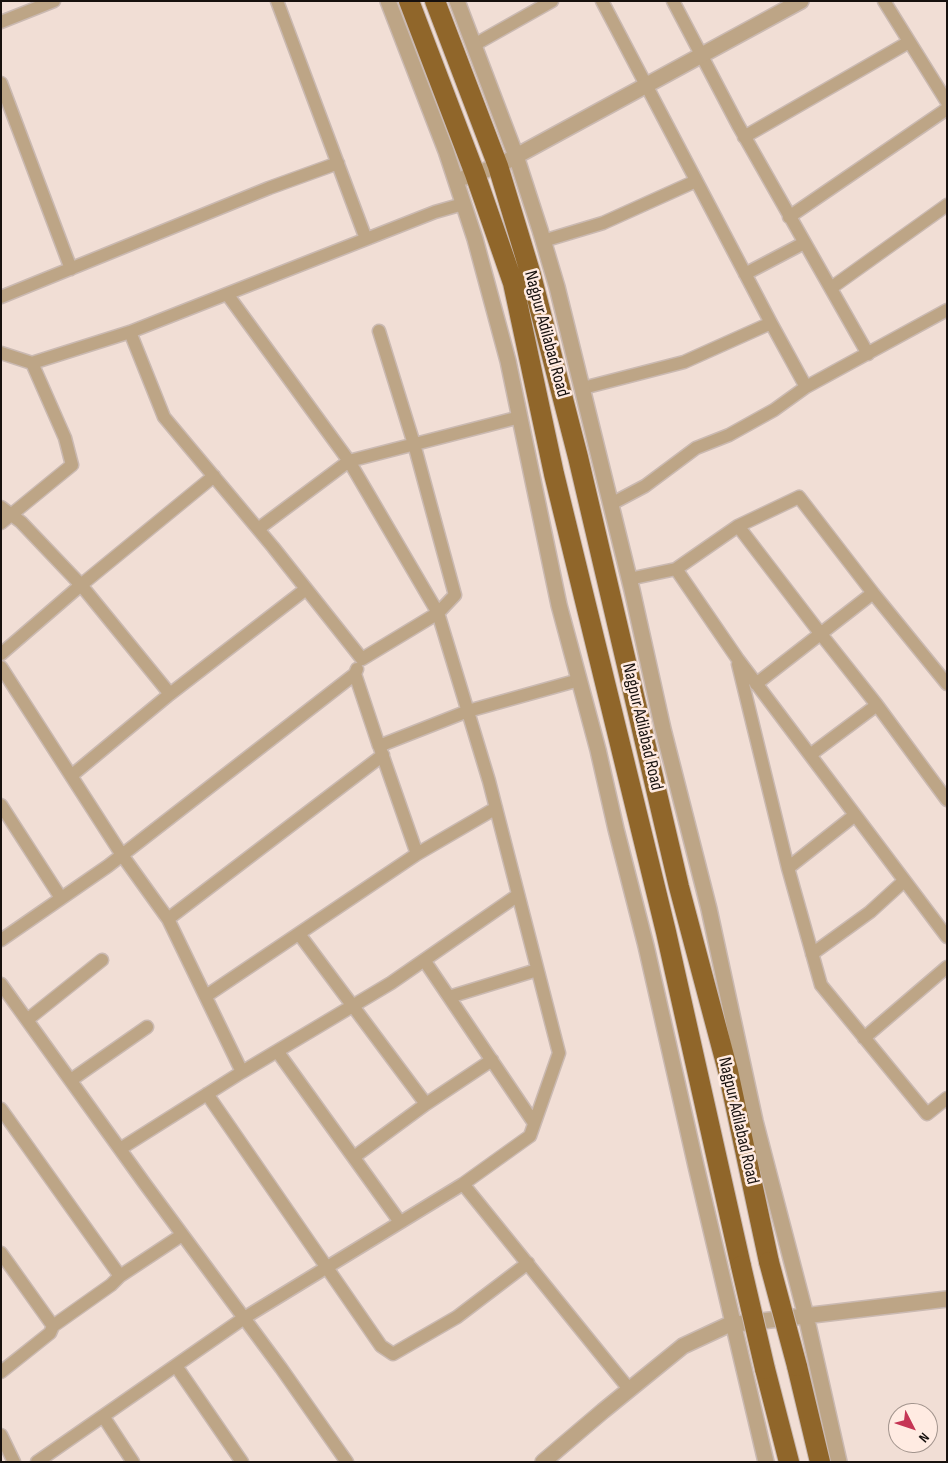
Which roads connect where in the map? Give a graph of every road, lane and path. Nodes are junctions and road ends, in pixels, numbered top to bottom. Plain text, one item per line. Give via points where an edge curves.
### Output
1 (54, 1) edge
2 (277, 1) edge
3 (388, 1) edge
4 (409, 1) edge
5 (435, 1) edge
6 (457, 1) edge
7 (552, 1) edge
8 (602, 1) edge
9 (673, 1) edge
10 (801, 1) edge
11 (884, 1) edge
12 (1, 22) edge
13 (909, 42) junction
14 (474, 45) junction
15 (701, 56) junction
16 (1, 83) edge
17 (646, 86) junction
18 (947, 102) edge
19 (947, 109) edge
20 (744, 137) junction
21 (507, 161) junction
22 (338, 163) junction
23 (475, 174) junction
24 (455, 180) junction
25 (696, 181) junction
26 (463, 204) junction
27 (947, 205) edge
28 (789, 216) junction
29 (366, 239) junction
30 (543, 241) junction
31 (804, 243) junction
32 (72, 269) junction
33 (745, 274) junction
34 (831, 288) junction
35 (227, 294) junction
36 (1, 297) edge
37 (947, 310) edge
38 (770, 323) junction
39 (379, 331) dead end
40 (130, 332) junction
41 (1, 353) edge
42 (868, 354) junction
43 (32, 363) junction
44 (806, 386) junction
45 (583, 388) junction
46 (520, 417) junction
47 (414, 444) junction
48 (348, 461) junction
49 (554, 474) junction
50 (214, 476) junction
51 (533, 478) junction
52 (611, 504) junction
53 (1, 507) edge
54 (12, 515) junction
55 (1, 523) edge
56 (738, 526) junction
57 (258, 529) junction
58 (676, 568) junction
59 (629, 579) junction
60 (82, 586) junction
61 (306, 589) junction
62 (873, 593) junction
63 (438, 613) junction
64 (820, 633) junction
65 (1, 654) edge
66 (736, 658) junction
67 (362, 659) junction
68 (1, 667) edge
69 (355, 674) junction
70 (579, 680) junction
71 (756, 684) junction
72 (947, 684) edge
73 (170, 694) junction
74 (877, 705) junction
75 (468, 711) junction
76 (381, 750) junction
77 (810, 755) junction
78 (71, 776) junction
79 (947, 800) edge
80 (1, 804) edge
81 (496, 808) junction
82 (855, 815) junction
83 (416, 854) junction
84 (122, 855) junction
85 (788, 868) junction
86 (904, 881) junction
87 (518, 895) junction
88 (61, 898) junction
89 (168, 919) junction
90 (299, 934) junction
91 (947, 937) edge
92 (1, 940) edge
93 (812, 954) junction
94 (102, 960) dead end
95 (424, 960) junction
96 (947, 967) edge
97 (538, 971) junction
98 (1, 984) edge
99 (206, 996) junction
100 (449, 997) junction
101 (353, 1006) junction
102 (27, 1020) junction
103 (147, 1027) dead end
104 (864, 1038) junction
105 (277, 1051) junction
106 (492, 1060) junction
107 (242, 1072) junction
108 (71, 1080) junction
109 (207, 1094) junction
110 (947, 1098) edge
111 (426, 1104) junction
112 (1, 1109) edge
113 (534, 1123) junction
114 (120, 1149) junction
115 (354, 1157) junction
116 (463, 1184) junction
117 (400, 1222) junction
118 (182, 1235) junction
119 (1, 1253) edge
120 (528, 1263) junction
121 (326, 1267) junction
122 (120, 1276) junction
123 (947, 1299) edge
124 (806, 1316) junction
125 (244, 1318) junction
126 (734, 1325) junction
127 (53, 1326) junction
128 (176, 1366) junction
129 (1, 1372) edge
130 (629, 1390) junction
131 (103, 1416) junction
132 (1, 1435) edge
133 (42, 1460) edge
134 (14, 1462) edge
135 (133, 1462) edge
136 (242, 1462) edge
137 (347, 1462) edge
138 (543, 1462) edge
139 (766, 1462) edge
140 (789, 1462) edge
141 (820, 1462) edge
142 (839, 1462) edge

1 - 12 street
2 - 22 street
3 - 24 street
4 - 23 highway, Nagpur Adilabad Road
5 - 21 highway, Nagpur Adilabad Road
6 - 14 street
7 - 14 street
8 - 17 street
9 - 15 street
10 - 15 street
11 - 13 street
13 - 18 street
13 - 20 street
14 - 21 street
15 - 17 street
15 - 20 street
16 - 32 street
17 - 21 street
17 - 25 street
19 - 28 street
20 - 28 street
21 - 23 street
21 - 30 street
21 - 141 highway, Nagpur Adilabad Road, bridge via 531,276 578,457 679,887 728,1071 770,1262
22 - 29 street
22 - 32 street
23 - 24 street
23 - 49 highway, Nagpur Adilabad Road via 512,283
24 - 26 street
25 - 30 street via 604,223
25 - 33 street
26 - 29 street
26 - 46 street via 508,361
27 - 34 street
28 - 31 street
29 - 35 street
30 - 45 street
31 - 33 street
31 - 34 street
32 - 36 street
33 - 38 street
34 - 42 street
35 - 40 street
35 - 48 street
37 - 42 street
38 - 44 street
38 - 45 street via 684,362
39 - 47 street
40 - 43 street
40 - 50 street via 164,417
41 - 43 street
42 - 44 street
43 - 54 street via 65,438 72,465
44 - 52 street via 774,410 729,435 696,448 645,486
45 - 52 street
46 - 47 street
46 - 51 street
47 - 48 street
47 - 63 street via 455,596
48 - 57 street
48 - 63 street
49 - 51 street
49 - 140 highway, Nagpur Adilabad Road, bridge via 666,932
50 - 57 street
50 - 60 street
51 - 70 street via 559,605
52 - 59 street
53 - 54 street
54 - 55 street
54 - 60 street
56 - 58 street
56 - 62 street via 799,498
56 - 64 street
57 - 61 street
58 - 59 street
58 - 66 street
59 - 124 street via 709,909 755,1121
60 - 65 street
60 - 73 street
61 - 67 street
61 - 73 street
62 - 64 street
62 - 72 street
63 - 67 street
63 - 75 street
64 - 71 street
64 - 74 street
66 - 71 street
66 - 85 street
67 - 69 street
68 - 78 street
69 - 76 street
69 - 84 street
70 - 75 street
70 - 126 street via 646,946
71 - 77 street
73 - 78 street
74 - 77 street
74 - 79 street
75 - 76 street
75 - 81 street
76 - 83 street
76 - 89 street
77 - 82 street
78 - 84 street
80 - 88 street
81 - 83 street
81 - 87 street
82 - 85 street
82 - 86 street
83 - 90 street
84 - 88 street
84 - 89 street
85 - 93 street
86 - 91 street
86 - 93 street via 870,912
87 - 95 street
87 - 97 street
88 - 92 street
89 - 99 street
90 - 99 street
90 - 101 street
93 - 104 street via 821,985
94 - 102 street
95 - 100 street
95 - 101 street
96 - 104 street
97 - 100 street
97 - 113 street via 559,1053
98 - 102 street
99 - 107 street
100 - 106 street
101 - 105 street
101 - 111 street
102 - 108 street
103 - 108 street
104 - 110 street via 927,1114
105 - 107 street
105 - 115 street
106 - 111 street
106 - 113 street
107 - 109 street
108 - 114 street
109 - 114 street
109 - 121 street
111 - 115 street
112 - 122 street
113 - 116 street via 530,1136
114 - 118 street
115 - 117 street
116 - 117 street
116 - 120 street
117 - 121 street
118 - 122 street
118 - 125 street
119 - 127 street
120 - 121 street via 457,1317 393,1354 381,1346
120 - 130 street
121 - 125 street
122 - 127 street
123 - 124 street
124 - 126 street
124 - 142 street
125 - 128 street
125 - 137 street
126 - 130 street via 683,1346
126 - 139 street
127 - 129 street via 50,1333
128 - 131 street
128 - 136 street
130 - 138 street
131 - 133 street
131 - 135 street
132 - 134 street

